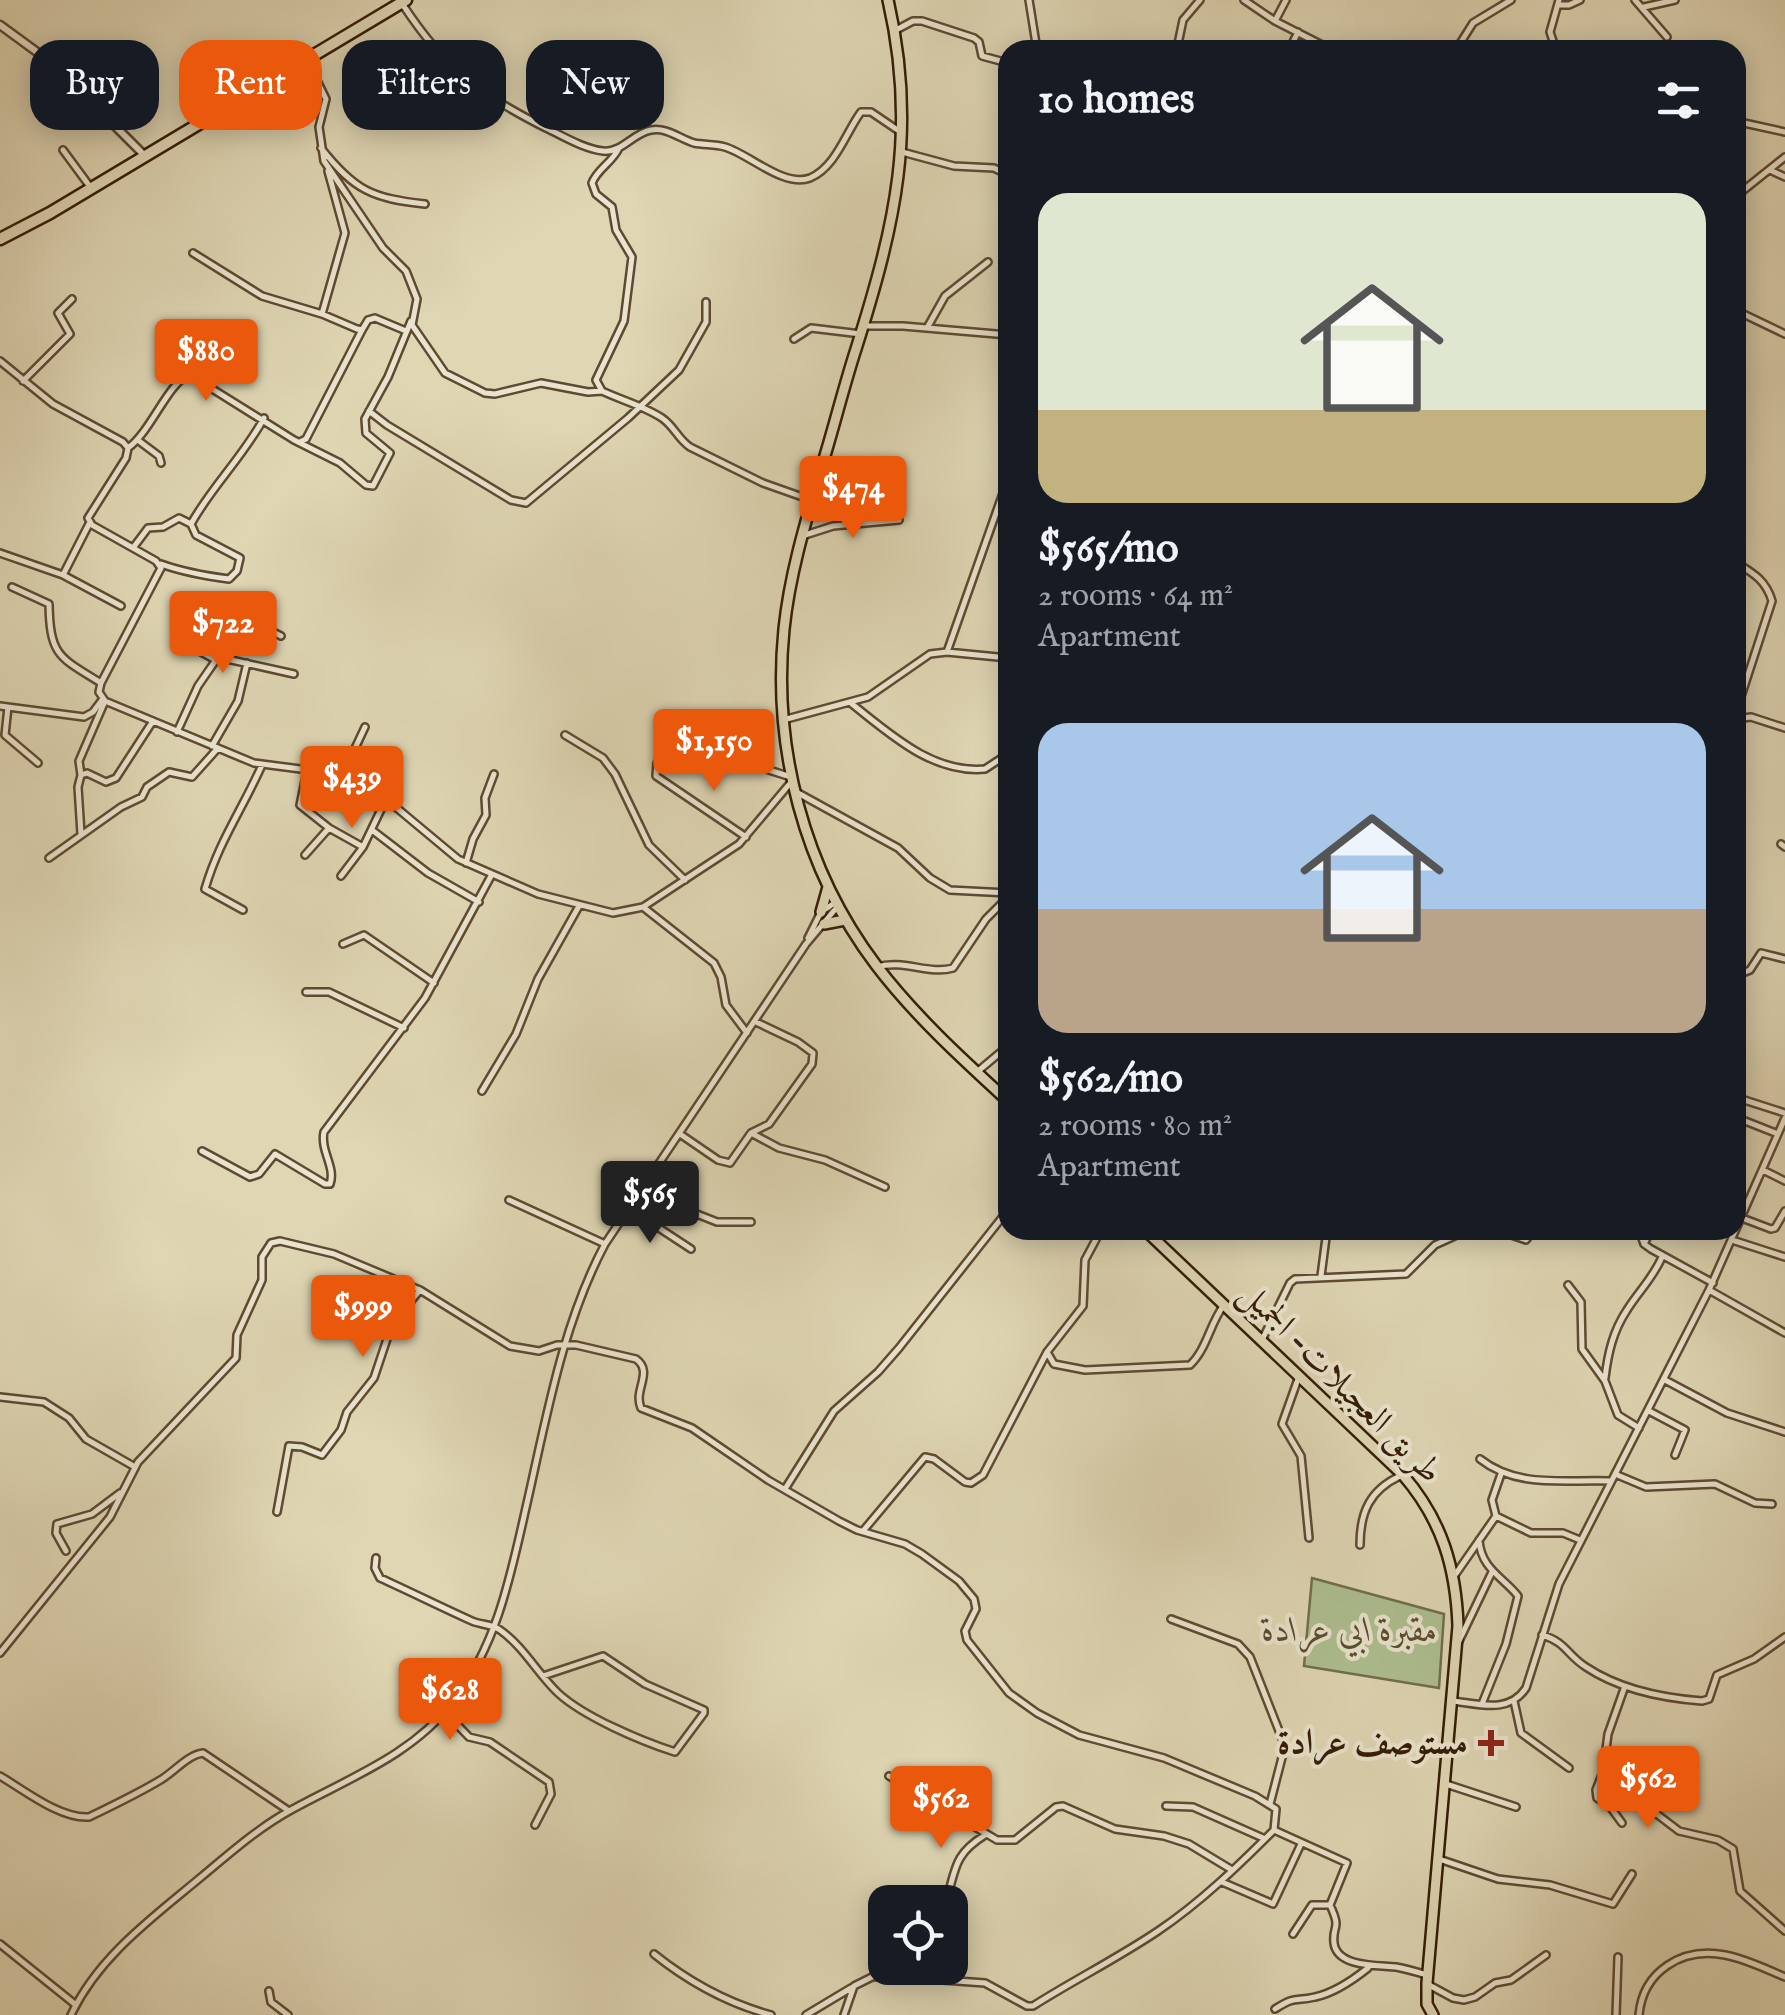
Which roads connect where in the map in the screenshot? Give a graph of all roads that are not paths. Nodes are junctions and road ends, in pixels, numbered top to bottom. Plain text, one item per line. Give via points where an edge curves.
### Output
1 (888, 0) edge
2 (1029, 0) edge
3 (1200, 0) edge
4 (1244, 0) edge
5 (1286, 0) edge
6 (1511, 0) edge
7 (1580, 0) edge
8 (1635, 0) edge
9 (1676, 0) edge
10 (404, 1) edge
11 (1558, 3) edge
12 (1644, 6) junction
13 (1275, 20) junction
14 (0, 25) edge
15 (896, 30) junction
16 (1298, 32) junction
17 (1666, 36) dead end
18 (1035, 40) edge
19 (1179, 40) edge
20 (1294, 40) edge
21 (1313, 40) edge
22 (1462, 40) edge
23 (1553, 40) edge
24 (322, 51) edge
25 (998, 60) edge
26 (322, 90) edge
27 (322, 115) edge
28 (1746, 123) edge
29 (191, 130) edge
30 (319, 130) edge
31 (1785, 132) edge
32 (904, 134) junction
33 (319, 146) junction
34 (619, 148) junction
35 (63, 150) dead end
36 (902, 152) junction
37 (146, 157) junction
38 (1785, 157) edge
39 (328, 168) junction
40 (998, 170) edge
41 (1770, 170) junction
42 (1785, 177) edge
43 (90, 188) junction
44 (1746, 189) edge
45 (425, 204) dead end
46 (0, 239) edge
47 (193, 253) dead end
48 (988, 262) dead end
49 (72, 299) dead end
50 (706, 302) dead end
51 (322, 314) junction
52 (1746, 315) edge
53 (411, 321) junction
54 (927, 328) junction
55 (362, 330) junction
56 (862, 330) junction
57 (406, 331) junction
58 (1785, 334) edge
59 (998, 335) edge
60 (794, 339) dead end
61 (0, 360) edge
62 (596, 380) junction
63 (23, 381) junction
64 (602, 391) junction
65 (588, 392) junction
66 (639, 407) junction
67 (648, 410) junction
68 (370, 411) junction
69 (264, 418) junction
70 (628, 418) junction
71 (139, 441) junction
72 (305, 442) junction
73 (128, 448) junction
74 (162, 463) dead end
75 (812, 500) junction
76 (998, 507) edge
77 (899, 520) dead end
78 (90, 523) junction
79 (191, 524) junction
80 (802, 537) junction
81 (133, 548) junction
82 (0, 554) edge
83 (161, 564) junction
84 (1746, 569) edge
85 (63, 575) junction
86 (12, 587) dead end
87 (120, 606) dead end
88 (281, 636) dead end
89 (231, 644) junction
90 (946, 652) junction
91 (224, 656) junction
92 (998, 657) edge
93 (214, 660) junction
94 (247, 664) junction
95 (294, 674) dead end
96 (102, 683) junction
97 (1746, 683) edge
98 (104, 700) junction
99 (852, 704) junction
100 (0, 706) edge
101 (8, 707) junction
102 (1746, 717) edge
103 (782, 720) junction
104 (152, 721) junction
105 (365, 727) dead end
106 (1785, 728) edge
107 (177, 732) junction
108 (565, 735) dead end
109 (215, 747) junction
110 (998, 761) edge
111 (38, 764) dead end
112 (262, 765) junction
113 (307, 770) junction
114 (343, 774) junction
115 (494, 774) dead end
116 (82, 775) junction
117 (791, 779) junction
118 (795, 792) junction
119 (386, 799) junction
120 (81, 817) junction
121 (96, 825) junction
122 (329, 828) junction
123 (372, 830) junction
124 (746, 837) junction
125 (80, 838) junction
126 (363, 847) junction
127 (305, 854) dead end
128 (49, 858) dead end
129 (466, 863) junction
130 (341, 876) dead end
131 (491, 876) junction
132 (685, 880) junction
133 (828, 887) junction
134 (998, 895) edge
135 (479, 902) junction
136 (837, 904) junction
137 (578, 906) junction
138 (998, 906) edge
139 (643, 907) junction
140 (242, 910) dead end
141 (821, 912) junction
142 (846, 920) junction
143 (824, 924) junction
144 (343, 944) dead end
145 (806, 944) junction
146 (1785, 960) edge
147 (877, 967) junction
148 (1746, 972) edge
149 (434, 983) junction
150 (306, 992) dead end
151 (755, 1021) junction
152 (404, 1028) junction
153 (747, 1033) junction
154 (998, 1054) edge
155 (977, 1072) junction
156 (482, 1092) dead end
157 (998, 1092) edge
158 (1746, 1101) edge
159 (1785, 1115) edge
160 (1746, 1121) edge
161 (750, 1133) junction
162 (680, 1134) junction
163 (1778, 1134) junction
164 (202, 1151) dead end
165 (1764, 1170) junction
166 (1785, 1181) edge
167 (885, 1186) dead end
168 (510, 1200) dead end
169 (636, 1200) junction
170 (630, 1209) junction
171 (1746, 1209) edge
172 (1785, 1211) edge
173 (1746, 1220) edge
174 (751, 1222) dead end
175 (998, 1222) edge
176 (1096, 1240) edge
177 (1159, 1240) edge
178 (1326, 1240) edge
179 (1447, 1240) edge
180 (1643, 1240) edge
181 (1646, 1240) edge
182 (1732, 1240) joint
183 (605, 1244) junction
184 (1644, 1244) junction
185 (690, 1249) dead end
186 (1662, 1257) junction
187 (1785, 1257) edge
188 (1321, 1276) junction
189 (1568, 1285) dead end
190 (1711, 1287) junction
191 (420, 1290) junction
192 (1224, 1304) junction
193 (1785, 1334) edge
194 (1262, 1340) junction
195 (564, 1345) junction
196 (1047, 1352) junction
197 (1299, 1376) junction
198 (1605, 1380) junction
199 (1664, 1380) junction
200 (0, 1397) edge
201 (1649, 1411) junction
202 (1639, 1428) junction
203 (1785, 1432) edge
204 (1675, 1455) dead end
205 (1480, 1459) dead end
206 (135, 1467) junction
207 (1502, 1473) junction
208 (1403, 1475) junction
209 (1613, 1478) junction
210 (785, 1489) junction
211 (122, 1491) junction
212 (1772, 1504) dead end
213 (277, 1512) dead end
214 (1496, 1516) junction
215 (863, 1531) junction
216 (1309, 1538) dead end
217 (1479, 1540) junction
218 (1580, 1540) junction
219 (1360, 1545) dead end
220 (66, 1551) dead end
221 (376, 1558) dead end
222 (1492, 1572) junction
223 (1455, 1576) junction
224 (1171, 1619) dead end
225 (496, 1626) junction
226 (1542, 1635) junction
227 (1785, 1638) edge
228 (1457, 1644) junction
229 (0, 1654) edge
230 (542, 1676) junction
231 (1624, 1686) junction
232 (1453, 1701) junction
233 (1514, 1701) junction
234 (1482, 1704) junction
235 (444, 1712) junction
236 (1569, 1768) dead end
237 (1647, 1771) dead end
238 (0, 1776) edge
239 (889, 1776) dead end
240 (1446, 1784) junction
241 (1270, 1804) junction
242 (1166, 1806) dead end
243 (1516, 1807) dead end
244 (290, 1810) junction
245 (1622, 1823) dead end
246 (535, 1825) dead end
247 (1274, 1830) junction
248 (985, 1835) junction
249 (1263, 1838) junction
250 (1302, 1843) junction
251 (1439, 1859) junction
252 (1232, 1870) junction
253 (1632, 1874) dead end
254 (1222, 1882) junction
255 (951, 1885) edge
256 (1330, 1906) junction
257 (1785, 1930) edge
258 (1293, 1934) dead end
259 (0, 1944) edge
260 (654, 1954) dead end
261 (1546, 1955) dead end
262 (1618, 1956) dead end
263 (1368, 1968) junction
264 (1785, 1978) edge
265 (868, 1979) edge
266 (1427, 1979) junction
267 (968, 1982) edge
268 (854, 1986) junction
269 (268, 1991) dead end
270 (76, 2005) junction
271 (1275, 2009) dead end
272 (1426, 2009) edge
273 (71, 2015) edge
274 (288, 2015) edge
275 (770, 2015) edge
276 (806, 2015) edge
277 (844, 2015) edge
278 (1434, 2015) edge
279 (1616, 2015) edge
280 (1639, 2015) edge

1 - 15 main road
2 - 18 street
3 - 19 street via 1183,20
4 - 13 street
5 - 13 street
6 - 22 street via 1473,23
7 - 11 street
8 - 12 street
9 - 12 street
10 - 24 highway
10 - 34 street via 446,62 490,98 580,144
11 - 23 street
12 - 17 street
13 - 16 street
14 - 37 street via 46,58
15 - 25 street via 922,21 974,38 982,56
15 - 32 main road
16 - 20 street
16 - 21 street
26 - 27 street
28 - 31 street
29 - 37 highway
30 - 33 street
32 - 34 street via 861,112 838,150 804,179 663,130 646,131
32 - 36 main road
33 - 39 street
33 - 45 street via 366,192
34 - 62 street via 592,182 612,207 632,257 623,326
35 - 43 street
36 - 40 street
36 - 56 main road
37 - 43 highway
38 - 41 street
39 - 51 street via 345,233
39 - 53 street via 406,271 417,299
41 - 42 street
41 - 44 street
43 - 46 highway
47 - 51 street via 262,296
48 - 54 street via 944,296
49 - 63 street via 58,313 70,334
50 - 66 street via 706,322 684,363
51 - 55 street
52 - 58 street
53 - 57 street
53 - 65 street via 445,374 485,392 541,383
54 - 56 street
54 - 59 street
55 - 57 street via 374,318
55 - 72 street
56 - 60 street via 812,328
56 - 75 main road
57 - 68 street
61 - 63 street
62 - 64 street
62 - 65 street
63 - 73 street
64 - 65 street
64 - 66 street
66 - 67 street
66 - 70 street
67 - 70 street
67 - 75 street via 690,447 762,484
68 - 70 street via 522,504
68 - 72 street via 366,433 391,455 372,486
69 - 71 street via 185,376
69 - 72 street
69 - 79 street
71 - 73 street
71 - 74 street
73 - 78 street via 89,511
75 - 80 main road
76 - 90 street
77 - 80 street via 832,526
78 - 81 street
78 - 85 street
79 - 81 street via 178,518 148,528
79 - 83 street via 196,535 239,557 234,576
80 - 103 main road via 784,629
81 - 83 street
82 - 85 street
83 - 96 street
84 - 97 street via 1768,588 1772,601
85 - 87 street
86 - 96 street via 48,604 54,644
88 - 89 street via 247,619
89 - 91 street
89 - 93 street via 204,627 194,648
90 - 92 street
90 - 99 street via 922,656
91 - 93 street
91 - 94 street
93 - 107 street
94 - 95 street
94 - 109 street
96 - 98 street
98 - 101 street via 84,717
98 - 104 street
98 - 116 street via 79,761
99 - 103 street
99 - 110 street via 910,748 950,765 985,769
100 - 101 street
101 - 111 street via 6,735
102 - 106 street
103 - 117 main road
104 - 107 street
104 - 116 street via 116,778
105 - 114 street
107 - 109 street
108 - 132 street via 604,758 649,845
109 - 112 street
109 - 121 street via 196,774 169,772
112 - 113 street
112 - 140 street via 224,834 204,889
113 - 114 street
113 - 122 street via 300,805
114 - 119 street
115 - 129 street
116 - 120 street
117 - 118 main road
117 - 124 street
117 - 124 street via 696,722 682,725 657,763 656,776
118 - 133 main road
118 - 134 street via 898,848 942,886
119 - 123 street
119 - 129 street
120 - 121 street
120 - 125 street
121 - 125 street
122 - 126 street
122 - 127 street
123 - 126 street
123 - 135 street
124 - 132 street
125 - 128 street
126 - 130 street
129 - 131 street
131 - 135 street
131 - 137 street
132 - 139 street
133 - 136 main road
133 - 141 main road
135 - 149 street
136 - 141 street
136 - 142 main road
136 - 143 street
137 - 139 street via 622,914
137 - 156 street
138 - 147 street via 953,968
139 - 153 street via 714,963 726,1004
141 - 145 street
142 - 143 main road
142 - 147 main road
143 - 145 street
144 - 149 street via 364,935
145 - 151 street
146 - 148 street via 1760,953
147 - 155 main road
149 - 152 street
150 - 152 street via 329,992
151 - 153 street
151 - 161 street via 814,1057 769,1124
152 - 164 street via 324,1132 330,1184 275,1154 250,1177
153 - 162 street
154 - 155 street
155 - 157 main road
158 - 159 street
159 - 163 street
160 - 163 street
161 - 162 street via 726,1163
161 - 167 street
162 - 169 street
163 - 165 street
165 - 166 street
165 - 171 street
168 - 183 street
169 - 170 street
169 - 174 street via 724,1223
170 - 183 street
170 - 185 street
172 - 173 street via 1776,1228
175 - 210 street via 878,1372 834,1411
176 - 196 street via 1085,1260 1083,1306
177 - 192 main road, طريق العجيلات- الجميل
178 - 188 street
179 - 188 street via 1406,1274
180 - 184 street
181 - 184 street
182 - 187 street
182 - 190 street
183 - 195 street
184 - 186 street
186 - 190 street
186 - 198 street via 1613,1336
188 - 194 street via 1290,1284
189 - 198 street via 1581,1302 1582,1349
190 - 193 street
190 - 199 street
191 - 195 street via 510,1346 539,1352
191 - 206 street via 334,1254 271,1243 237,1335 236,1358
191 - 213 street via 392,1324 381,1363 329,1451 322,1456 290,1446
192 - 194 main road, طريق العجيلات- الجميل
192 - 196 street via 1190,1365 1085,1370 1054,1364
194 - 197 main road, طريق العجيلات- الجميل
195 - 210 street via 640,1361 641,1408 692,1428
195 - 225 street
196 - 215 street via 983,1475 965,1482 925,1457
197 - 208 main road, طريق العجيلات- الجميل
197 - 216 street via 1282,1424 1301,1456
198 - 202 street via 1618,1415
199 - 201 street
199 - 203 street via 1734,1416
200 - 206 street via 44,1402 86,1439
201 - 202 street
201 - 204 street via 1685,1430
202 - 209 street
205 - 207 street
206 - 211 street
207 - 209 street via 1550,1483
207 - 214 street via 1492,1500
208 - 219 street via 1368,1500
208 - 223 main road, طريق العجيلات- الجميل via 1442,1534
209 - 212 street via 1646,1487 1714,1484
209 - 218 street
210 - 215 street
211 - 220 street via 92,1514 59,1522 56,1533
211 - 229 street via 98,1532
214 - 217 street
214 - 218 street via 1531,1533
215 - 241 street via 905,1544 970,1592 976,1609 967,1640 1020,1702 1079,1736 1164,1758
217 - 222 street
217 - 223 street
218 - 226 street
221 - 225 street via 380,1578 478,1624
222 - 228 street
222 - 234 street via 1517,1593 1518,1602
223 - 228 main road, طريق العجيلات- الجميل
224 - 241 street via 1238,1644 1250,1657 1285,1746
225 - 230 street
225 - 235 street
226 - 231 street
226 - 233 street via 1529,1680
227 - 231 street via 1717,1675 1708,1700
228 - 232 main road, طريق العجيلات- الجميل
230 - 230 street via 603,1656 704,1714 672,1752 582,1710
231 - 245 street via 1596,1790
232 - 234 street
232 - 240 main road, طريق العجيلات- الجميل
233 - 234 street
233 - 236 street via 1521,1733
235 - 244 street via 392,1758
235 - 246 street via 469,1737 490,1742 549,1782 552,1794
237 - 257 street via 1637,1799 1679,1830 1730,1845 1740,1890
238 - 244 street via 81,1818 203,1753
239 - 248 street
240 - 243 street
240 - 251 main road, طريق العجيلات- الجميل
241 - 247 street
242 - 249 street via 1193,1807
244 - 270 street via 126,1940
247 - 249 street
247 - 250 street
248 - 252 street via 1015,1840 1063,1806 1115,1830 1188,1844
248 - 255 street via 961,1851
249 - 252 street
250 - 254 street via 1276,1902
250 - 256 street via 1347,1864
251 - 253 street via 1613,1904
251 - 266 main road, طريق العجيلات- الجميل
252 - 254 street
254 - 267 street via 1161,1930 1033,2006 986,1983
256 - 258 street via 1312,1905
256 - 263 street via 1337,1918 1335,1947
259 - 270 street
260 - 275 street via 729,2002
261 - 266 street via 1511,1980 1464,2000
262 - 279 street
263 - 266 street via 1394,1967
263 - 271 street via 1327,1994 1293,1998
264 - 280 street via 1724,1955 1686,1958 1652,1977
265 - 268 street
266 - 272 main road, طريق العجيلات- الجميل
268 - 276 street
268 - 277 street
269 - 274 street
270 - 273 street
272 - 278 main road, طريق العجيلات- الجميل

